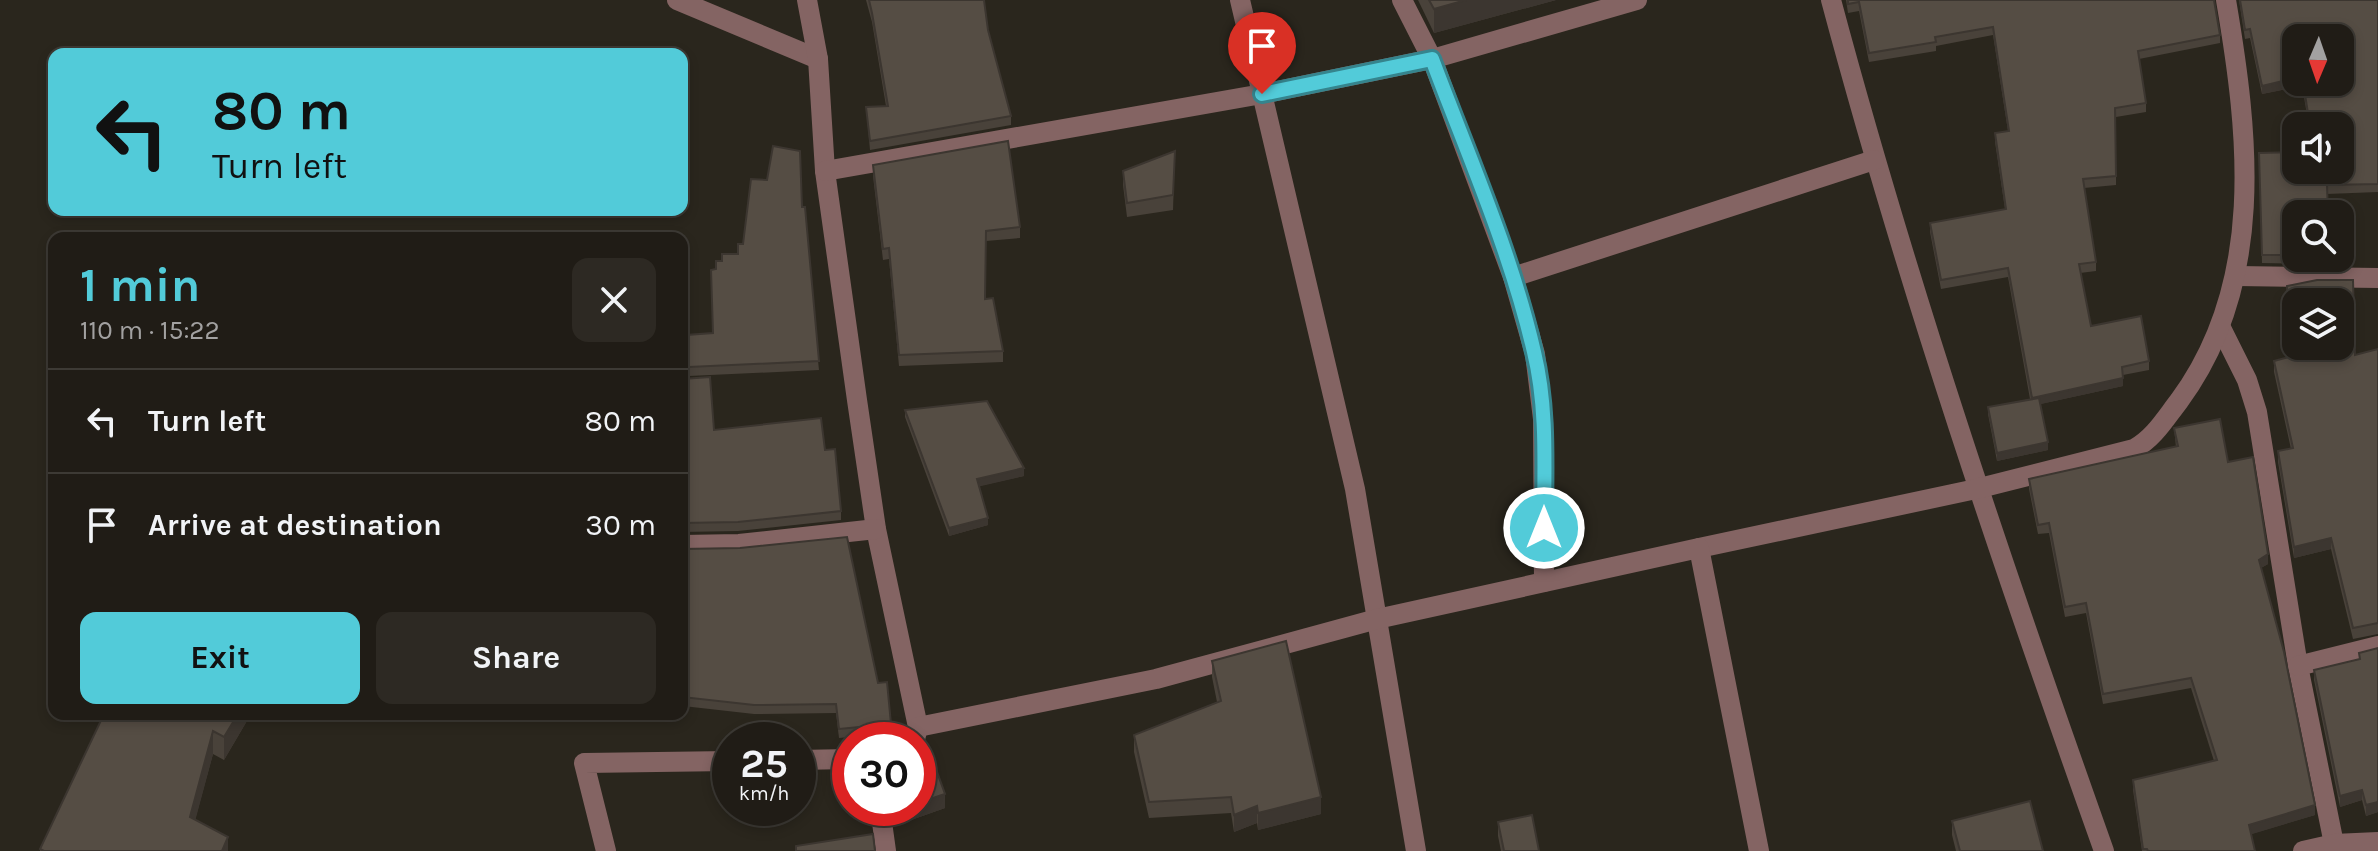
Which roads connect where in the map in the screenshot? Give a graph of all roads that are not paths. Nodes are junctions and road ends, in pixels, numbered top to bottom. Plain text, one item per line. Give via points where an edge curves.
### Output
1 (677, 0) edge
2 (807, 0) edge
3 (1240, 0) edge
4 (1402, 0) edge
5 (1637, 0) edge
6 (1831, 0) edge
7 (2226, 0) edge
8 (818, 59) junction
9 (1432, 59) junction
10 (1262, 94) junction
11 (1874, 160) junction
12 (825, 171) junction
13 (2237, 276) junction
14 (1513, 277) junction
15 (2378, 278) edge
16 (2221, 328) junction
17 (1976, 489) junction
18 (876, 529) junction
19 (688, 545) edge
20 (1699, 548) junction
21 (1544, 582) junction
22 (1377, 619) junction
23 (2378, 646) edge
24 (2298, 666) junction
25 (914, 722) edge
26 (936, 728) edge
27 (712, 761) edge
28 (883, 826) edge
29 (2378, 842) edge
30 (2334, 844) junction
31 (606, 851) edge
32 (886, 851) edge
33 (1416, 851) edge
34 (1759, 851) edge
35 (2104, 851) edge
36 (2303, 851) edge

1 - 8 street
2 - 8 street
3 - 10 street
4 - 9 street
5 - 9 street
6 - 11 street
7 - 13 street via 2245,121
8 - 12 street
9 - 10 street
9 - 14 street
10 - 12 street
10 - 22 street via 1355,489
11 - 14 street
11 - 17 street
12 - 18 street
13 - 15 street
13 - 16 street
14 - 21 street via 1535,354 1543,419
16 - 17 street via 2187,389 2144,443
16 - 24 street via 2257,412
17 - 20 street
17 - 35 street
18 - 19 street
18 - 25 street
20 - 21 street
20 - 34 street
21 - 22 street
22 - 26 street via 1156,679
22 - 33 street
23 - 24 street
24 - 30 street
27 - 31 street via 584,763
28 - 32 street
29 - 30 street
30 - 36 street

